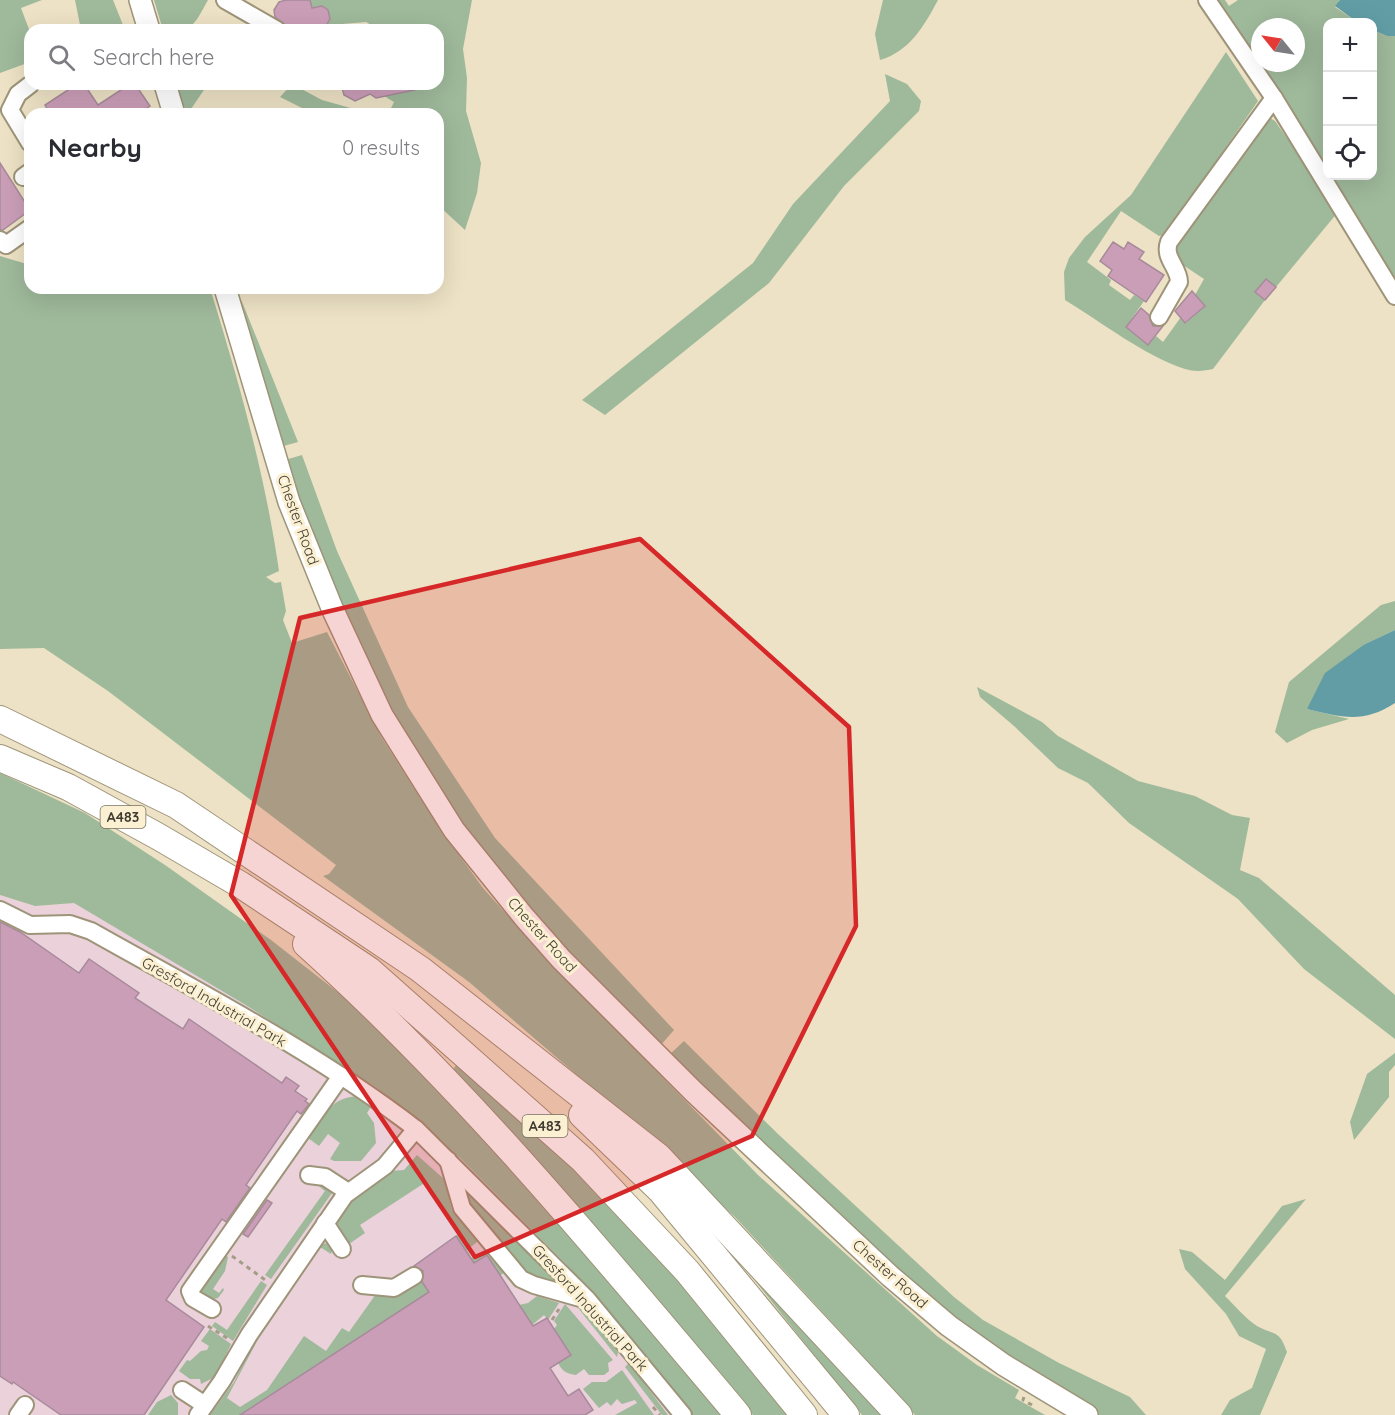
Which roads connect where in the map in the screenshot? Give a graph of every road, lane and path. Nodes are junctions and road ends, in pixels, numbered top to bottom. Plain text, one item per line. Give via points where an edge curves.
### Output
1 (140, 0) edge
2 (225, 0) edge
3 (1207, 0) edge
4 (147, 24) edge
5 (267, 24) edge
6 (24, 89) edge
7 (167, 90) edge
8 (1274, 98) junction
9 (172, 108) edge
10 (24, 133) edge
11 (24, 232) edge
12 (0, 240) edge
13 (227, 294) edge
14 (1395, 296) edge
15 (1159, 317) dead end
16 (0, 719) edge
17 (0, 758) edge
18 (241, 885) junction
19 (0, 910) edge
20 (480, 1018) junction
21 (341, 1076) junction
22 (416, 1129) junction
23 (448, 1158) junction
24 (309, 1175) dead end
25 (348, 1192) junction
26 (326, 1223) junction
27 (220, 1248) junction
28 (342, 1249) dead end
29 (414, 1276) dead end
30 (362, 1285) dead end
31 (280, 1289) junction
32 (588, 1300) junction
33 (563, 1302) dead end
34 (212, 1309) dead end
35 (552, 1320) dead end
36 (182, 1390) dead end
37 (652, 1406) dead end
38 (201, 1410) edge
39 (660, 1415) edge
40 (683, 1415) edge
41 (738, 1415) edge
42 (804, 1415) edge
43 (846, 1415) edge
44 (898, 1415) edge
45 (1087, 1415) edge

1 - 4 main road
2 - 5 street
3 - 8 street
6 - 10 street via 10,110
7 - 9 main road
8 - 14 street
8 - 15 street via 1169,242 1167,255 1179,282
11 - 12 street via 6,245
13 - 45 main road, Chester Road via 289,502 332,608 382,715 454,830 561,959 694,1092 890,1276 949,1326 1004,1365
16 - 20 highway, A483 via 176,805 420,969
17 - 18 highway, A483 via 68,787
18 - 41 highway, A483 via 364,997 475,1109
18 - 42 highway, A483 via 369,970 583,1160 687,1271
19 - 21 street, Gresford Industrial Park via 30,926 70,924 91,931
20 - 43 highway, A483 via 661,1191
20 - 44 highway, A483 via 659,1157
21 - 22 street, Gresford Industrial Park
21 - 27 street
22 - 23 street, Gresford Industrial Park
22 - 25 street via 385,1166
23 - 32 street, Gresford Industrial Park
23 - 32 street via 462,1208 521,1279
24 - 25 street via 325,1176
25 - 26 street
26 - 28 street
26 - 31 street
27 - 31 path
27 - 34 street via 190,1293
29 - 30 street via 394,1288
31 - 38 street
32 - 40 street, Gresford Industrial Park
33 - 35 path
36 - 38 street
37 - 39 path

